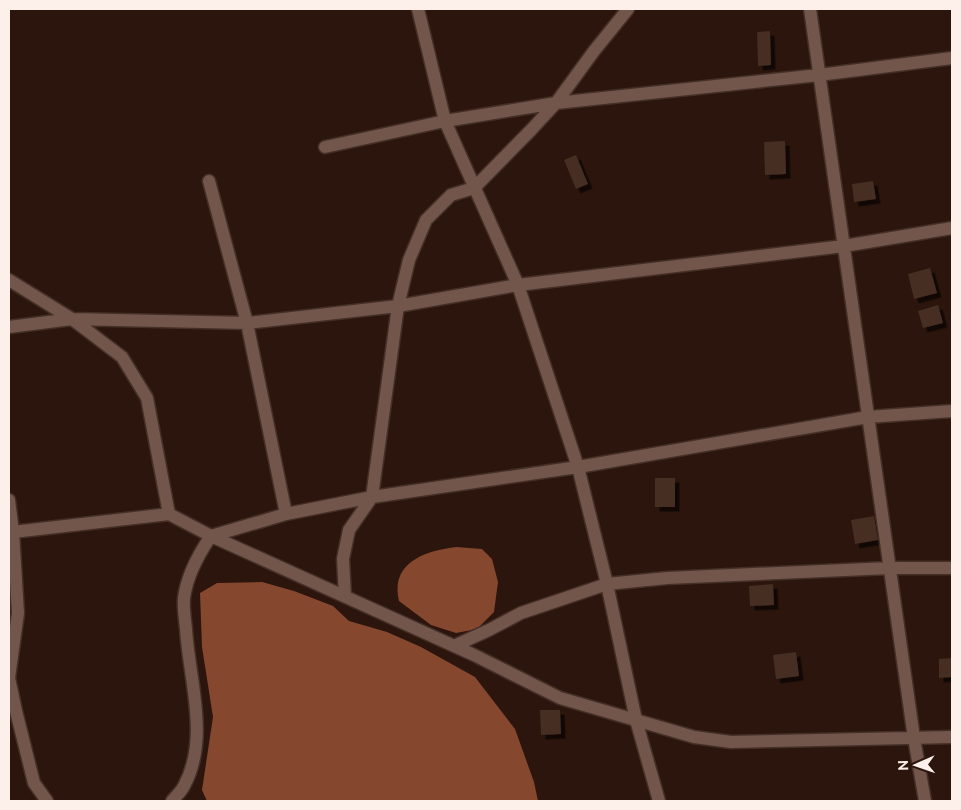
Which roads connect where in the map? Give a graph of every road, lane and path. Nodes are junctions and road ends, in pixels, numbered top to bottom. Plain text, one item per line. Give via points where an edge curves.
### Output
1 (418, 9) edge
2 (628, 9) edge
3 (810, 9) edge
4 (952, 58) edge
5 (820, 75) junction
6 (556, 103) junction
7 (445, 121) junction
8 (325, 147) dead end
9 (209, 181) dead end
10 (474, 188) junction
11 (952, 228) edge
12 (844, 246) junction
13 (9, 280) edge
14 (518, 285) junction
15 (398, 306) junction
16 (72, 319) junction
17 (247, 323) junction
18 (9, 326) edge
19 (952, 411) edge
20 (868, 416) junction
21 (578, 467) junction
22 (372, 497) junction
23 (9, 500) edge
24 (169, 514) junction
25 (286, 514) junction
26 (13, 532) junction
27 (211, 536) junction
28 (889, 568) junction
29 (952, 568) edge
30 (607, 584) junction
31 (345, 596) junction
32 (454, 646) junction
33 (636, 720) junction
34 (952, 737) edge
35 (914, 738) junction
36 (47, 801) edge
37 (172, 801) edge
38 (659, 801) edge
39 (925, 801) edge

1 - 7 street
2 - 6 street
3 - 5 street
4 - 5 street
5 - 6 street
5 - 12 street
6 - 7 street
6 - 10 street
7 - 8 street
7 - 10 street
9 - 17 street
10 - 14 street
10 - 15 street via 451,195 426,220 409,260
11 - 12 street
12 - 14 street
12 - 20 street
13 - 16 street
14 - 15 street
14 - 21 street
15 - 17 street
15 - 22 street
16 - 17 street
16 - 18 street
16 - 24 street via 122,356 147,398
17 - 25 street
19 - 20 street
20 - 21 street
20 - 28 street
21 - 22 street
21 - 30 street
22 - 25 street
22 - 31 street via 348,530 343,559
23 - 26 street
24 - 26 street
24 - 27 street
25 - 27 street
26 - 36 street via 18,613 9,678 34,783
27 - 31 street
27 - 37 street via 198,554 184,600 198,730 193,764 184,787
28 - 29 street
28 - 30 street via 667,578
28 - 35 street
30 - 32 street via 521,613
30 - 33 street
31 - 32 street
32 - 33 street via 560,698
33 - 35 street via 694,737 731,742
33 - 38 street
34 - 35 street
35 - 39 street

